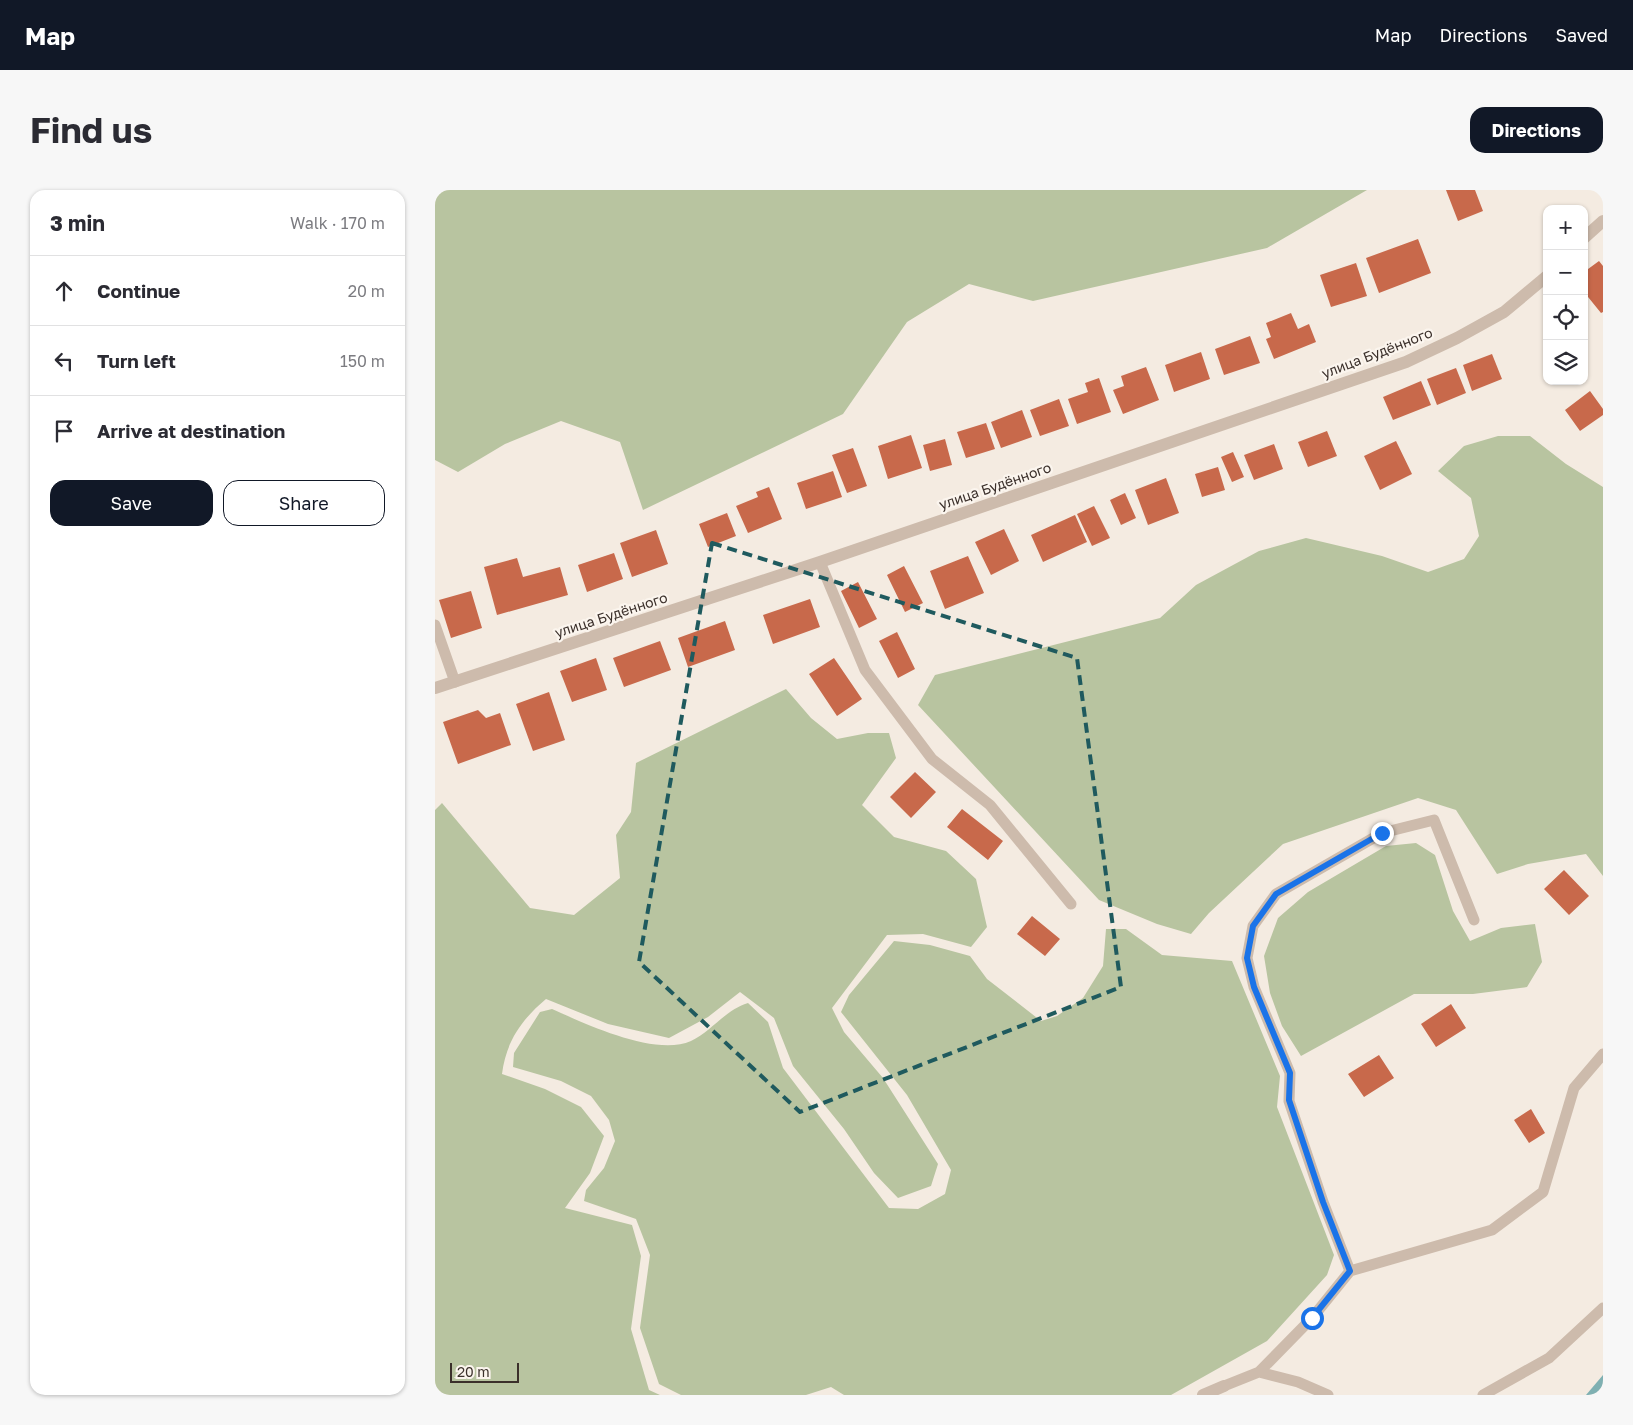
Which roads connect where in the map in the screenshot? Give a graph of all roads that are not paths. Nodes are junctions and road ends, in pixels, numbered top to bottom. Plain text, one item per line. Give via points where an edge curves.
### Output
1 (1603, 220) edge
2 (1588, 234) edge
3 (1543, 279) edge
4 (819, 562) junction
5 (435, 624) edge
6 (455, 682) junction
7 (435, 688) edge
8 (1071, 904) dead end
9 (1474, 920) dead end
10 (1603, 1054) edge
11 (1350, 1271) junction
12 (1603, 1308) edge
13 (1259, 1372) junction
14 (1224, 1386) joint
15 (1203, 1395) edge
16 (1328, 1395) edge
17 (1483, 1395) edge

1 - 2 street
3 - 4 street, улица Будённого via 1505,312 1405,362
4 - 6 street, улица Будённого
4 - 8 lane via 870,677 932,759 990,805
5 - 6 lane
6 - 7 street, улица Будённого
9 - 11 lane via 1434,820 1382,833 1276,894 1253,926 1247,958 1254,987 1290,1073 1289,1100
10 - 11 lane via 1574,1088 1543,1192 1492,1230
11 - 13 lane via 1312,1318
12 - 17 lane via 1549,1358
13 - 14 lane
13 - 16 lane via 1298,1382
14 - 15 street

